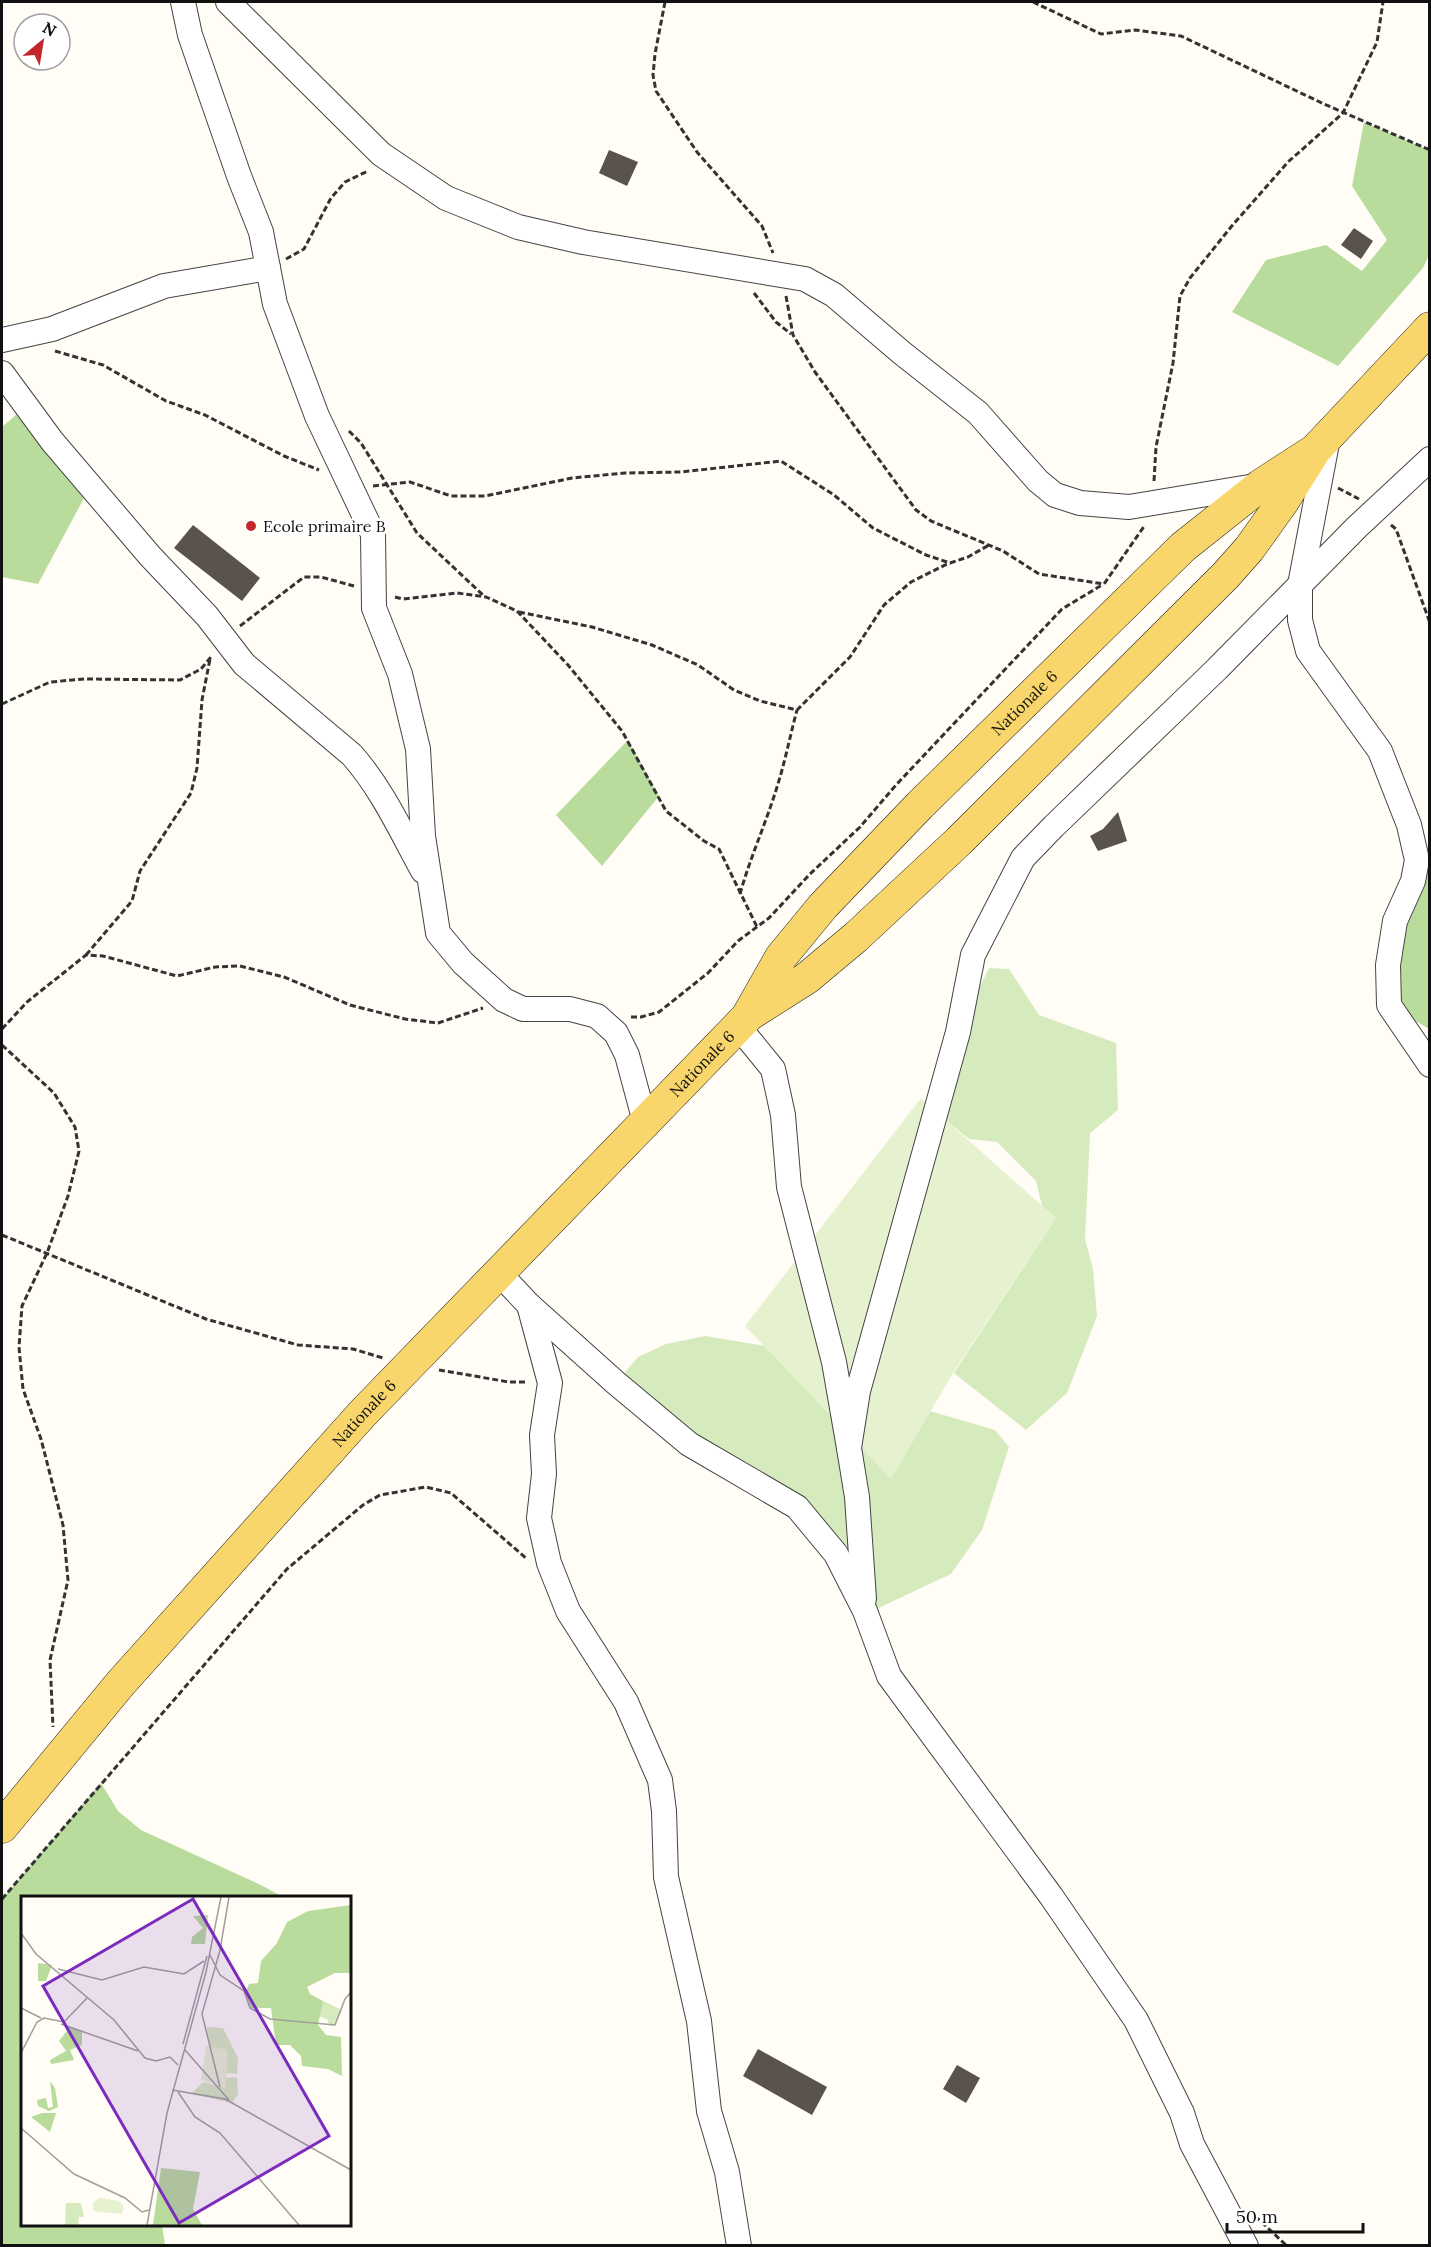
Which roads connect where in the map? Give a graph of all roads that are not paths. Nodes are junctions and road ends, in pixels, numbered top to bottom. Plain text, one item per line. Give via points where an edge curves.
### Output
1 (183, 2) edge
2 (228, 2) edge
3 (268, 268) junction
4 (1430, 328) edge
5 (2, 340) edge
6 (2, 373) edge
7 (1321, 454) junction
8 (1430, 459) edge
9 (1261, 485) junction
10 (1300, 585) junction
11 (431, 886) junction
12 (742, 1021) junction
13 (1430, 1065) edge
14 (645, 1122) junction
15 (499, 1273) junction
16 (529, 1305) junction
17 (849, 1448) junction
18 (865, 1611) junction
19 (2, 1827) edge
20 (739, 2246) edge
21 (1246, 2246) edge

1 - 3 street via 190,35 261,232
2 - 9 street via 381,154 447,198 518,227 583,242 805,279 834,296 978,413 1038,482 1055,495 1080,503 1129,507
3 - 5 street via 164,286 52,329
3 - 11 street via 275,304 317,416 373,534 374,608 400,674 418,749 423,836
4 - 7 main road, Nationale 6
6 - 11 street via 52,441 207,616 244,664 365,770
7 - 9 main road, Nationale 6
7 - 10 street
7 - 12 main road, Nationale 6 via 1226,575 959,841 856,938 807,978
8 - 10 street
9 - 12 main road, Nationale 6 via 1183,547 904,822 823,906 781,957
10 - 13 street via 1300,620 1308,651 1380,751 1409,825 1417,860 1413,881 1395,921 1388,964 1389,1005
10 - 17 street via 1023,858 974,955 955,1043 858,1391
11 - 14 street via 438,933 463,963 504,1000 523,1009 570,1009 597,1016 616,1033 627,1055
12 - 14 main road, Nationale 6
12 - 17 street via 773,1069 783,1115 789,1187 834,1362
14 - 15 main road, Nationale 6
15 - 16 street
15 - 19 main road, Nationale 6 via 356,1422 120,1684
16 - 18 street via 689,1444 797,1507 836,1554
16 - 20 street via 550,1383 542,1435 544,1474 539,1518 546,1552 568,1611 626,1702 660,1780 666,1877 699,2021 709,2111 727,2172
17 - 18 street via 857,1497
18 - 21 street via 889,1676 1051,1896 1136,2020 1182,2113 1192,2144

